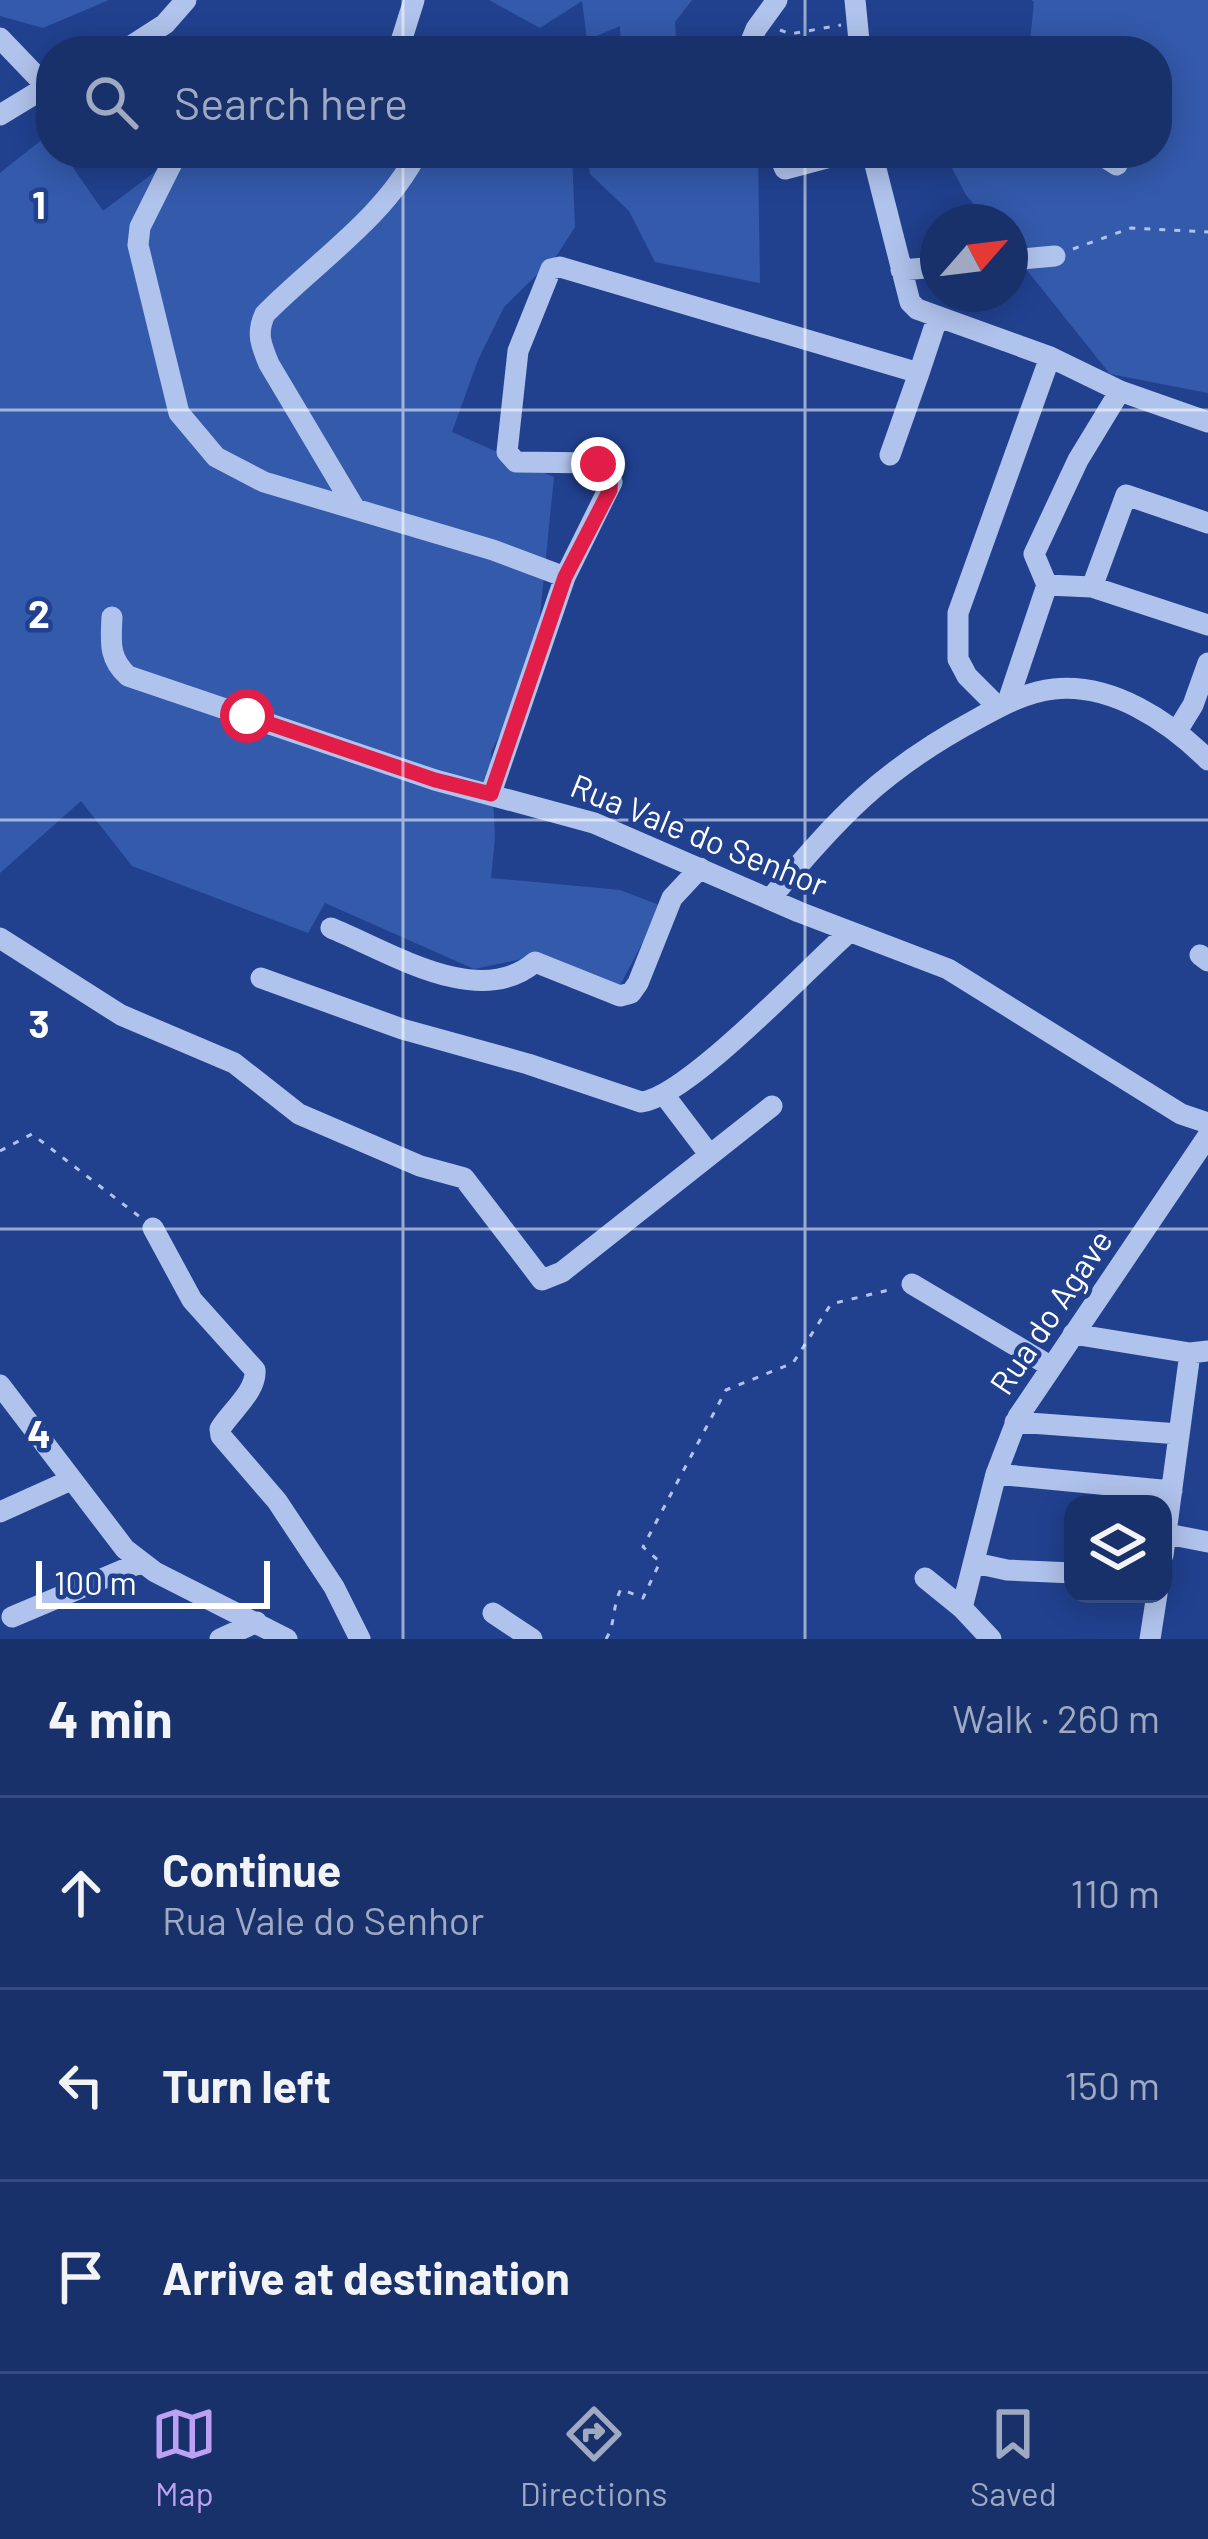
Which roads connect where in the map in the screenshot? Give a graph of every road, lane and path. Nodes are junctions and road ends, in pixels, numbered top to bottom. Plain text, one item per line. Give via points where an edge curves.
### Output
1 (186, 0) edge
2 (415, 0) edge
3 (777, 0) edge
4 (856, 11) edge
5 (763, 21) junction
6 (146, 36) edge
7 (402, 36) edge
8 (755, 36) edge
9 (0, 38) edge
10 (36, 73) edge
11 (36, 93) edge
12 (0, 115) edge
13 (169, 168) edge
14 (406, 168) edge
15 (876, 168) edge
16 (1208, 232) edge
17 (1055, 256) joint
18 (1028, 258) edge
19 (920, 269) edge
20 (901, 271) junction
21 (937, 319) junction
22 (1050, 357) junction
23 (919, 373) junction
24 (1120, 391) junction
25 (1208, 422) edge
26 (890, 455) dead end
27 (354, 507) junction
28 (1208, 523) edge
29 (565, 577) junction
30 (1046, 585) junction
31 (1092, 587) junction
32 (112, 617) dead end
33 (1208, 626) edge
34 (1208, 663) edge
35 (1003, 704) junction
36 (1177, 731) junction
37 (1208, 760) edge
38 (491, 794) junction
39 (700, 868) junction
40 (770, 899) junction
41 (331, 928) dead end
42 (848, 932) junction
43 (0, 938) edge
44 (261, 978) dead end
45 (661, 1098) junction
46 (772, 1106) dead end
47 (1208, 1123) edge
48 (1208, 1136) edge
49 (0, 1151) edge
50 (709, 1154) junction
51 (153, 1228) joint
52 (912, 1284) joint
53 (1073, 1334) junction
54 (1199, 1352) edge
55 (1050, 1366) junction
56 (0, 1385) edge
57 (1016, 1422) junction
58 (1179, 1434) junction
59 (997, 1474) junction
60 (71, 1480) junction
61 (1172, 1491) junction
62 (1171, 1495) edge
63 (0, 1512) edge
64 (1208, 1542) edge
65 (1172, 1544) edge
66 (142, 1562) junction
67 (975, 1563) junction
68 (1064, 1573) edge
69 (925, 1578) dead end
70 (1155, 1603) edge
71 (962, 1608) junction
72 (493, 1613) dead end
73 (12, 1617) dead end
74 (257, 1622) junction
75 (984, 1636) edge
76 (220, 1639) edge
77 (287, 1639) edge
78 (360, 1639) edge
79 (532, 1639) edge
80 (606, 1639) edge
81 (1150, 1639) edge

1 - 6 street
2 - 7 street
3 - 5 street
4 - 5 path via 790,34
5 - 8 street
9 - 10 street
11 - 12 street
13 - 27 street via 138,245 179,413 236,470
14 - 27 street via 259,327 268,364
15 - 20 street
16 - 17 path via 1131,228
17 - 18 street
19 - 20 street
20 - 21 street via 910,302
21 - 22 street
21 - 23 street
22 - 24 street
22 - 35 street via 958,613 958,659
23 - 26 street
23 - 29 street via 550,269 518,351 505,444 516,462 598,464 611,474
24 - 25 street
24 - 30 street via 1034,554
27 - 29 street
28 - 31 street via 1126,495
29 - 38 street
30 - 31 street
30 - 35 street
31 - 33 street
32 - 38 street, Rua Vale do Senhor via 110,651 128,676
34 - 36 street
35 - 36 street via 1076,690 1144,709
35 - 40 street via 869,789
36 - 37 street
38 - 39 street, Rua Vale do Senhor via 594,824
39 - 40 street, Rua Vale do Senhor
39 - 41 street via 672,898 638,983 620,996 535,962 517,978 462,982
40 - 42 street, Rua Vale do Senhor
42 - 45 street
42 - 47 street, Rua Vale do Senhor via 947,969
43 - 50 street via 121,1015 234,1063 299,1114 464,1178 542,1280
44 - 45 street via 628,1098
45 - 50 street
46 - 50 street
48 - 53 street, Rua do Agave
49 - 51 path via 32,1134
51 - 78 street via 192,1300 255,1370 221,1436 278,1501
52 - 55 street
52 - 80 path via 831,1304 793,1363 726,1390 643,1547 660,1562 643,1598 621,1589
53 - 54 street
53 - 55 street, Rua do Agave
54 - 58 street
55 - 57 street, Rua do Agave
56 - 60 street
57 - 58 street
57 - 59 street, Rua do Agave
58 - 61 street
59 - 61 street
59 - 67 street, Rua do Agave
60 - 63 street
60 - 66 street
61 - 62 street
64 - 65 street
66 - 73 street
66 - 74 street
67 - 68 street
67 - 71 street, Rua do Agave
69 - 71 street
70 - 81 street
71 - 75 street
72 - 79 street
74 - 76 street
74 - 77 street

